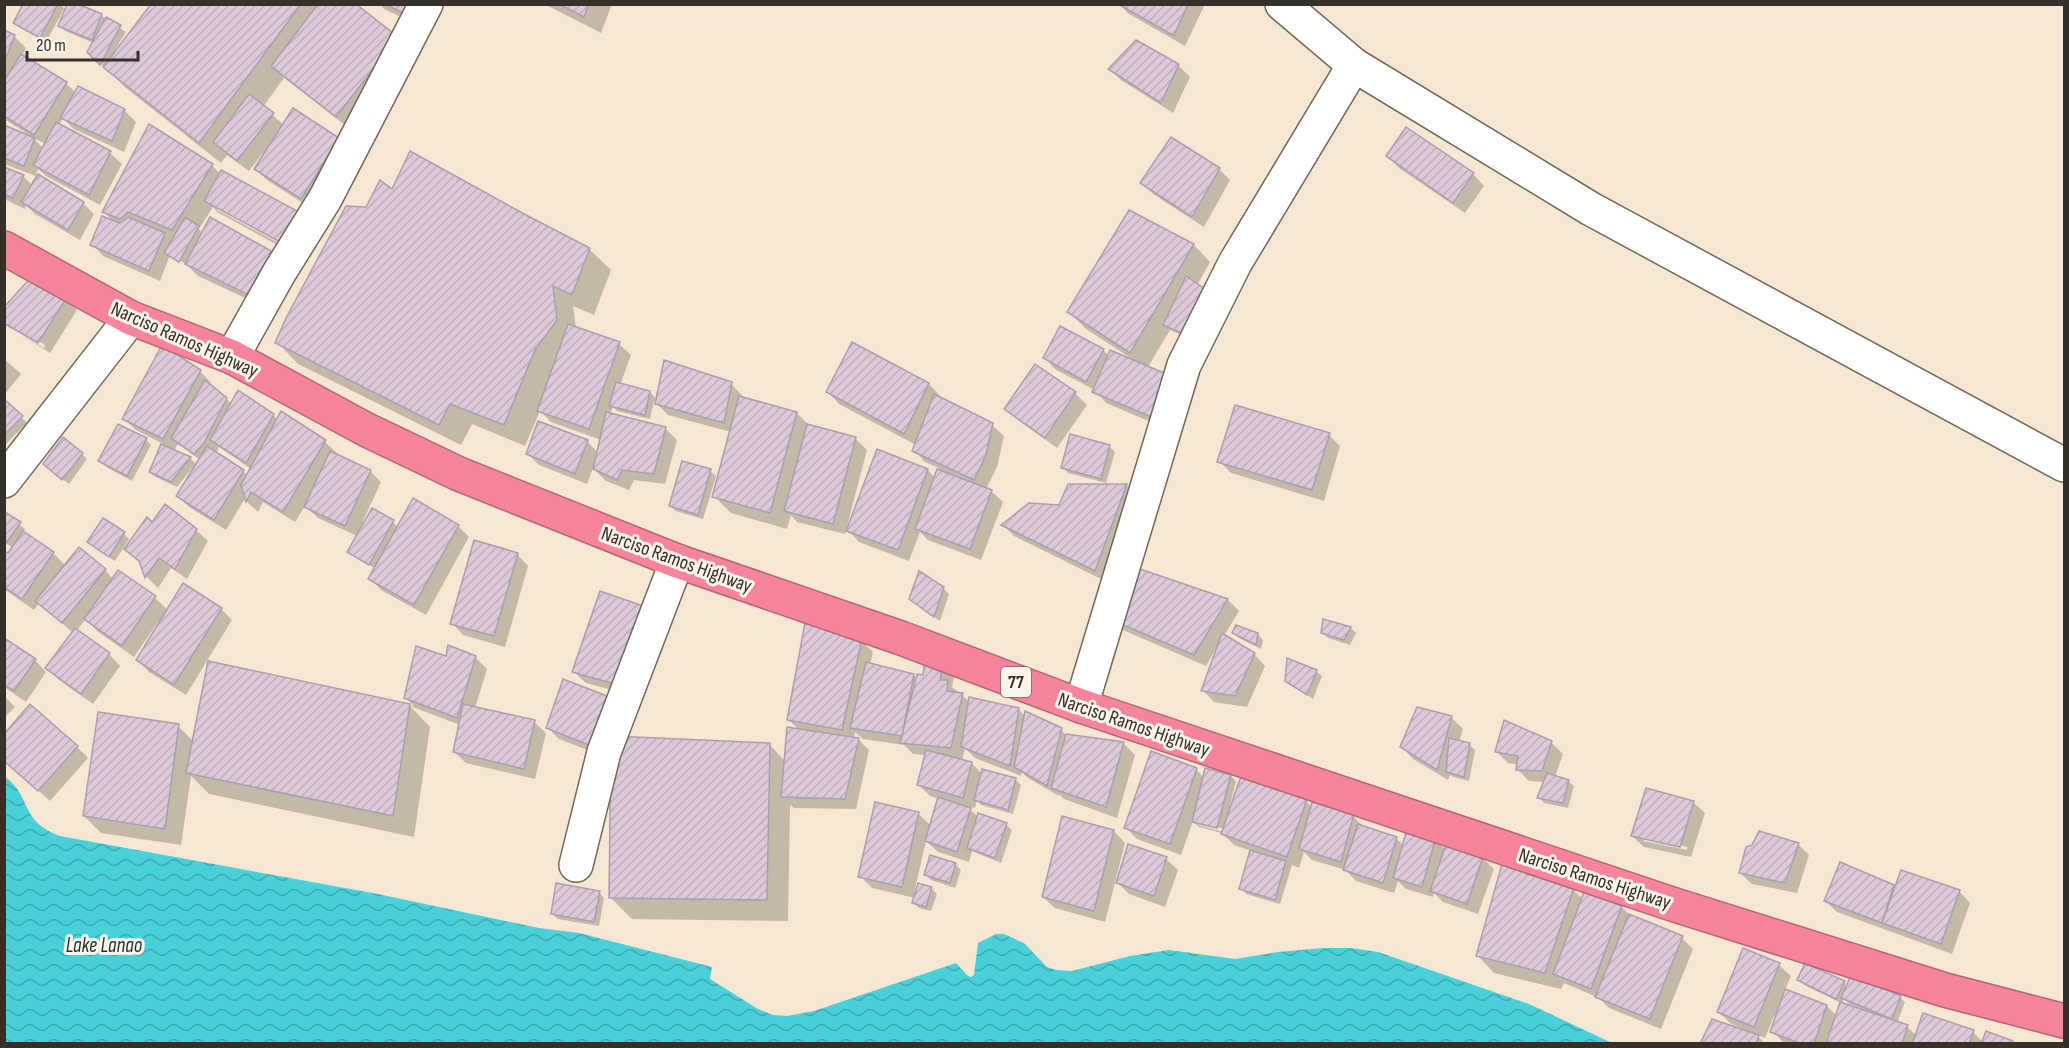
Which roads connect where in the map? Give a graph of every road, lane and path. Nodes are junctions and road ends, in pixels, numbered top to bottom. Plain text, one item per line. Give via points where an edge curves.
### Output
1 (426, 4) edge
2 (1282, 4) edge
3 (1354, 65) junction
4 (4, 248) edge
5 (131, 318) junction
6 (232, 357) junction
7 (2064, 465) edge
8 (4, 481) edge
9 (677, 561) junction
10 (1081, 706) junction
11 (576, 865) dead end
12 (2064, 1021) edge

1 - 6 street via 325,200
2 - 3 street
3 - 7 street via 1591,209
3 - 10 street via 1235,263 1184,365
4 - 5 highway, Narciso Ramos Highway / 77
5 - 6 highway, Narciso Ramos Highway / 77
5 - 8 street
6 - 9 highway, Narciso Ramos Highway / 77 via 366,430 459,474
9 - 10 highway, Narciso Ramos Highway / 77
9 - 11 street via 604,752
10 - 12 highway, Narciso Ramos Highway / 77 via 1672,904 1945,990

